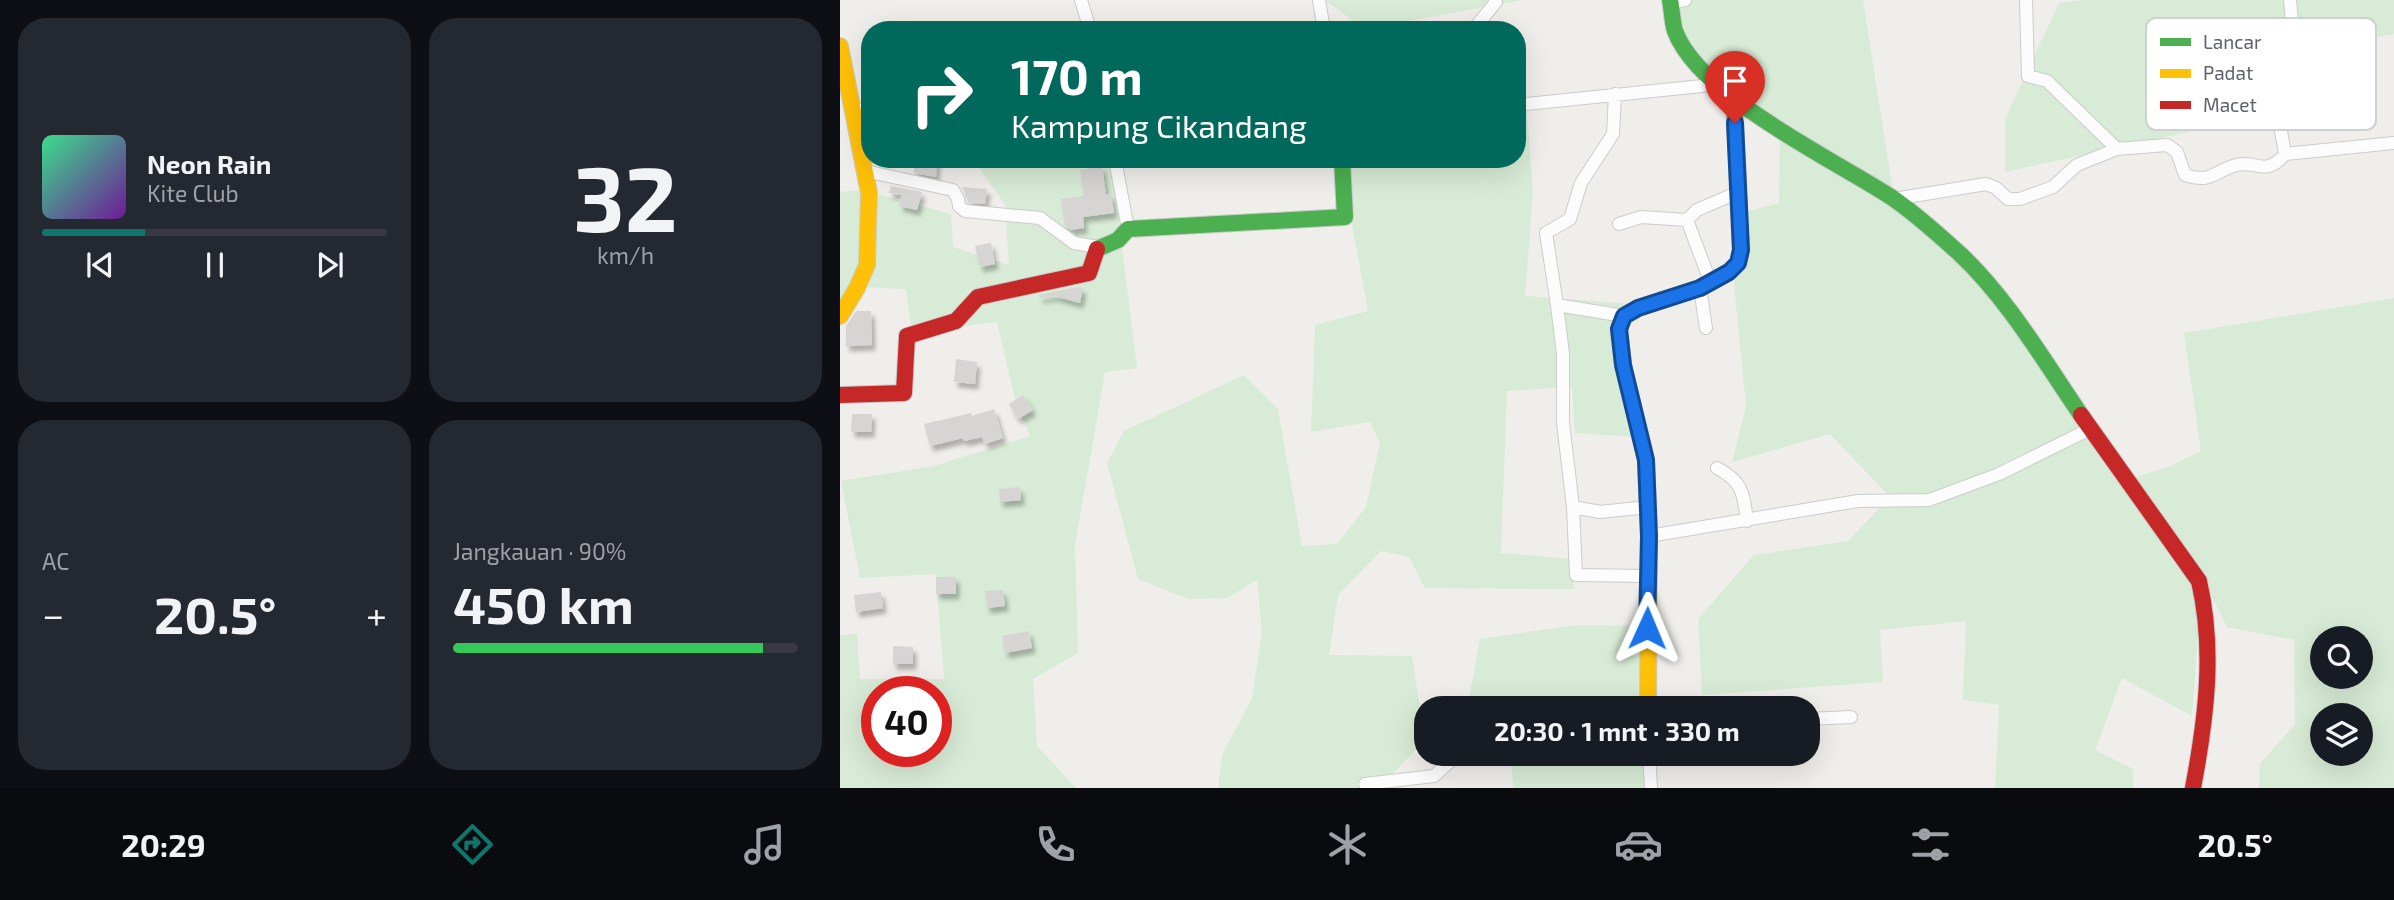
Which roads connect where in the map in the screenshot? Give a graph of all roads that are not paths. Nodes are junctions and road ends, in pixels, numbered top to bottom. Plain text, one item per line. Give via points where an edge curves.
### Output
1 (1081, 0) edge
2 (1319, 0) edge
3 (1495, 0) edge
4 (2026, 0) edge
5 (2290, 0) edge
6 (1675, 1) edge
7 (2292, 18) edge
8 (1087, 21) edge
9 (1322, 21) edge
10 (1480, 21) edge
11 (840, 47) edge
12 (1711, 79) junction
13 (1615, 94) junction
14 (1734, 100) junction
15 (1526, 104) edge
16 (861, 110) edge
17 (854, 114) junction
18 (2281, 130) edge
19 (2394, 143) edge
20 (2117, 149) junction
21 (861, 150) edge
22 (2285, 154) junction
23 (864, 168) edge
24 (1117, 168) edge
25 (1342, 168) edge
26 (865, 171) junction
27 (1739, 192) junction
28 (1894, 199) junction
29 (1687, 220) junction
30 (1619, 224) dead end
31 (1128, 229) junction
32 (1098, 247) junction
33 (1705, 284) junction
34 (1557, 305) junction
35 (840, 316) edge
36 (1624, 316) junction
37 (1706, 328) dead end
38 (840, 396) edge
39 (2090, 429) junction
40 (1717, 468) dead end
41 (1573, 507) junction
42 (1648, 507) junction
43 (1747, 521) junction
44 (1649, 536) junction
45 (1648, 576) junction
46 (1648, 696) edge
47 (1851, 717) dead end
48 (1820, 718) edge
49 (1445, 766) edge
50 (1650, 766) edge
51 (1365, 784) dead end
52 (1651, 788) edge
53 (2193, 788) edge

1 - 8 street
2 - 9 street
3 - 10 street
4 - 20 street via 2028,76 2047,81
5 - 7 street
6 - 12 street via 1676,31
11 - 17 street
12 - 13 street via 1702,86
12 - 14 street
13 - 15 street
13 - 34 street via 1613,134 1581,183 1570,219 1546,233
14 - 27 street
14 - 28 street
16 - 17 street
17 - 21 street
18 - 22 street
19 - 22 street
20 - 22 street via 2167,145 2177,152 2185,175 2196,178 2214,177 2241,164 2265,168
20 - 28 street via 2077,165 2053,187 2020,200 2008,199 1986,184
23 - 26 street
24 - 31 street
25 - 31 street via 1345,218
26 - 32 street via 953,190 965,212 1040,218 1074,243
26 - 35 street via 869,193 867,265
27 - 29 street via 1697,210
27 - 33 street via 1738,263
28 - 39 street via 1985,278
29 - 30 street via 1642,217
29 - 33 street
31 - 32 street via 1118,240
32 - 38 street via 1089,273 978,297 956,321 906,336 904,393
33 - 36 street
33 - 37 street
34 - 36 street
34 - 41 street
36 - 42 street via 1619,329 1623,365 1646,460
39 - 43 street via 1999,474 1929,499 1858,501
39 - 53 street via 2199,581 2206,605 2204,718
40 - 43 street via 1732,476 1743,491
41 - 42 street via 1600,512
41 - 45 street via 1576,575
42 - 44 street
43 - 44 street
44 - 45 street
45 - 46 street
47 - 48 street
49 - 51 street via 1434,776
50 - 52 street

